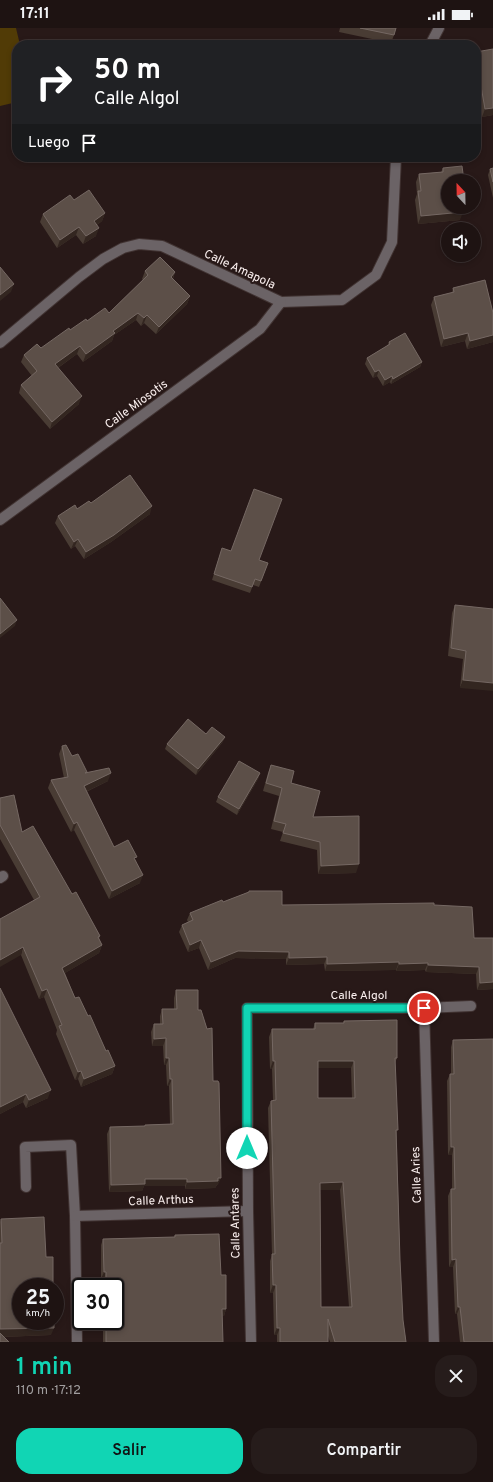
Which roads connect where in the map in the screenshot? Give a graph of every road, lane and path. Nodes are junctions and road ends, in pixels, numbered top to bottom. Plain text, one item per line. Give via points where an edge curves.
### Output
1 (438, 28) edge
2 (432, 40) edge
3 (396, 162) edge
4 (281, 302) junction
5 (0, 344) edge
6 (0, 520) edge
7 (470, 1006) dead end
8 (247, 1008) joint
9 (424, 1008) junction
10 (26, 1186) dead end
11 (248, 1211) junction
12 (75, 1216) junction
13 (77, 1342) edge
14 (251, 1342) edge
15 (434, 1342) edge

1 - 2 street
3 - 4 street, Calle Amapola via 392,242 376,275 342,300
4 - 5 street, Calle Amapola via 162,246 139,244 123,248 103,259
4 - 6 street, Calle Miosotis via 260,329
7 - 9 street, Calle Algol
8 - 9 street, Calle Algol
8 - 11 street, Calle Antares
9 - 15 street, Calle Aries
10 - 12 street via 25,1147 71,1145
11 - 12 street, Calle Arthus
11 - 14 street, Calle Antares
12 - 13 street

